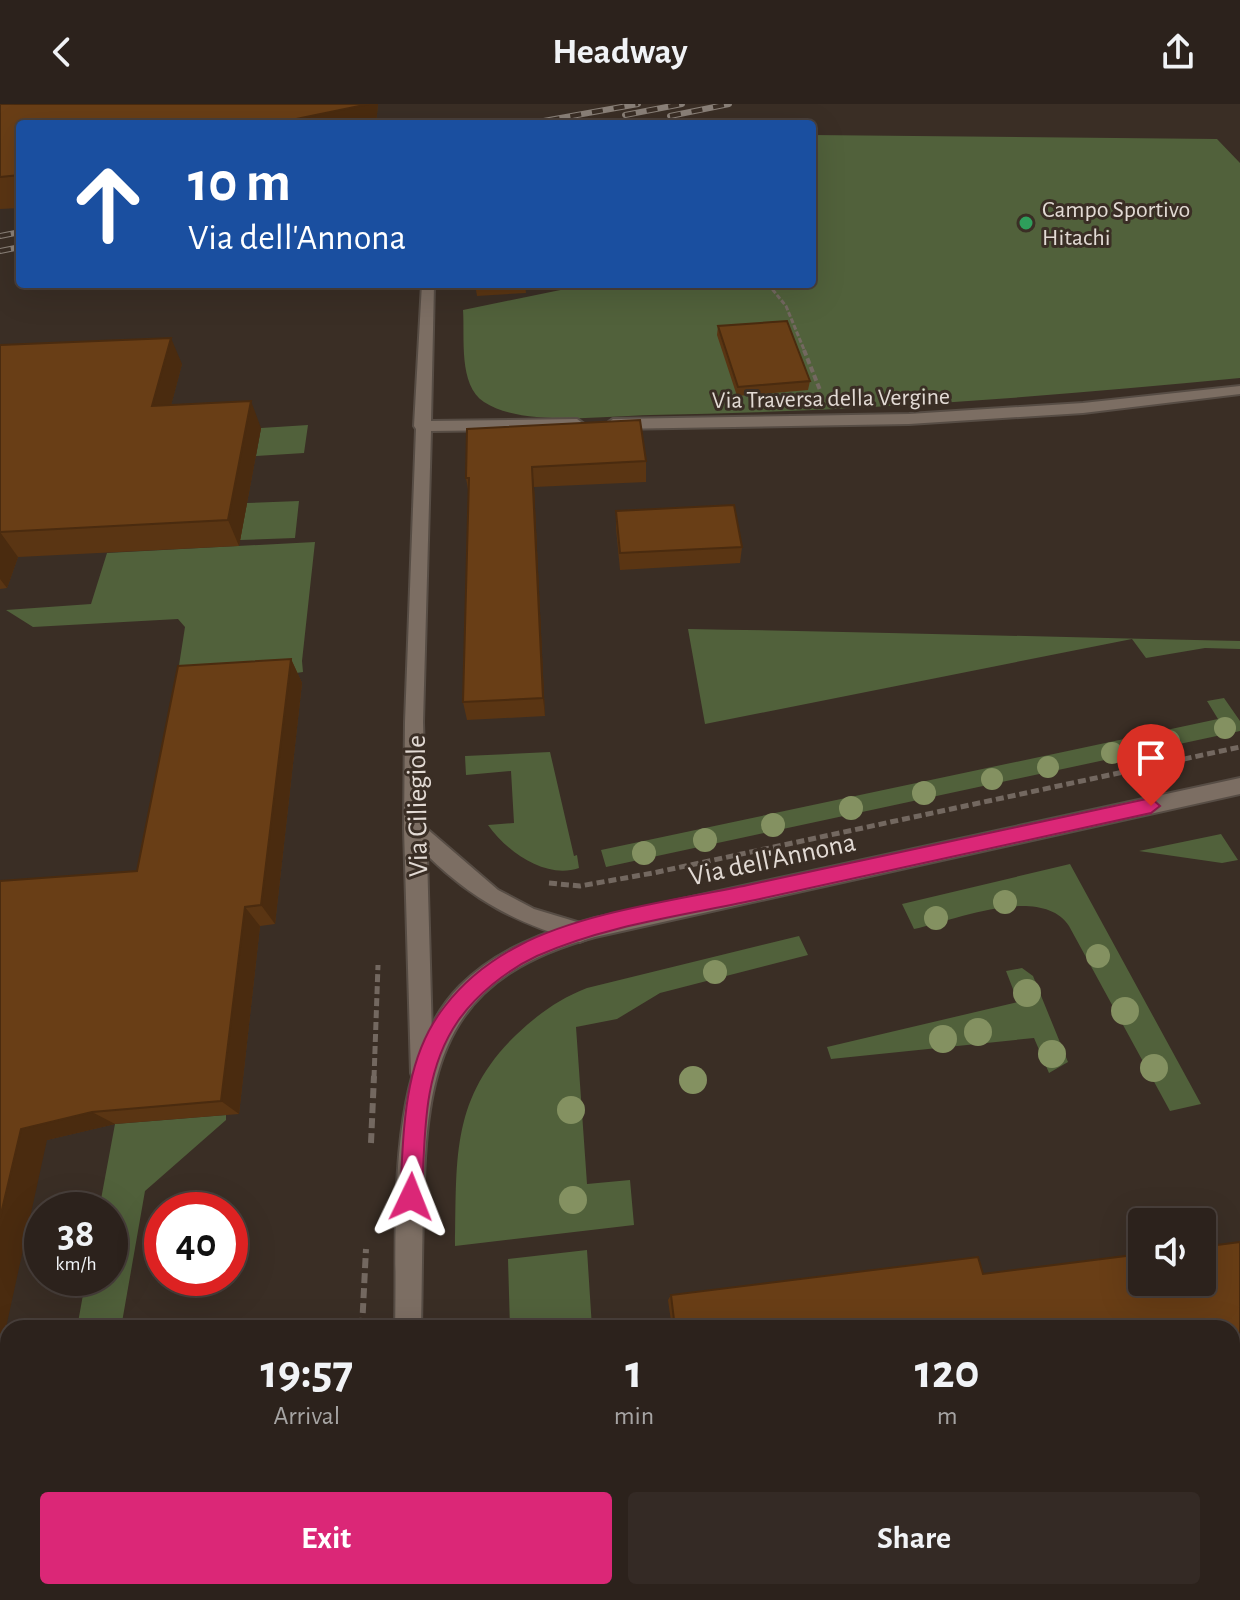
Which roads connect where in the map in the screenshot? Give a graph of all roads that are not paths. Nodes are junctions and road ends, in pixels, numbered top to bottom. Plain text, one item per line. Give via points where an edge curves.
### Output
1 (428, 288) edge
2 (1240, 390) edge
3 (421, 426) junction
4 (1240, 786) edge
5 (414, 829) junction
6 (580, 932) junction
7 (422, 1073) junction
8 (408, 1320) edge

1 - 3 street, Via Ciliegiole
2 - 3 street, Via Traversa della Vergine via 995,415 850,422
3 - 5 street, Via Ciliegiole
4 - 6 street, Via dell'Annona
5 - 6 street via 484,893 523,915
5 - 7 street, Via Ciliegiole
6 - 7 street, Via dell'Annona via 528,951 481,983 451,1014
7 - 8 street, Via Ciliegiole via 412,1148

